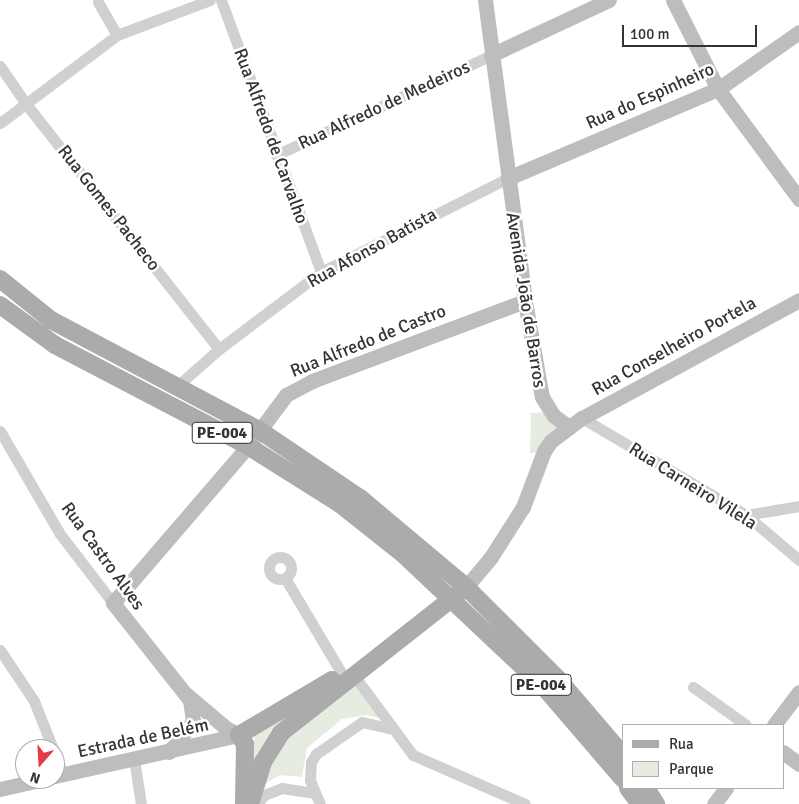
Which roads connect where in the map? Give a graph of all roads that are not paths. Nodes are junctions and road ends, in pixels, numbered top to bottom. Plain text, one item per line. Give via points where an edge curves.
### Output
1 (210, 0) edge
2 (221, 0) edge
3 (484, 0) edge
4 (609, 0) edge
5 (673, 0) edge
6 (98, 2) dead end
7 (799, 32) edge
8 (117, 35) junction
9 (491, 55) junction
10 (0, 66) edge
11 (718, 89) junction
12 (26, 104) junction
13 (0, 123) edge
14 (276, 155) junction
15 (508, 178) junction
16 (799, 199) edge
17 (321, 272) junction
18 (0, 280) edge
19 (799, 300) edge
20 (525, 301) junction
21 (0, 305) edge
22 (219, 349) junction
23 (175, 388) junction
24 (582, 418) junction
25 (568, 426) junction
26 (259, 430) junction
27 (0, 431) edge
28 (248, 446) junction
29 (799, 506) edge
30 (746, 515) junction
31 (799, 560) edge
32 (285, 578) dead end
33 (466, 587) junction
34 (451, 599) junction
35 (112, 603) junction
36 (0, 650) edge
37 (347, 674) junction
38 (693, 686) dead end
39 (799, 692) edge
40 (186, 694) junction
41 (745, 724) edge
42 (775, 724) edge
43 (392, 729) junction
44 (239, 735) junction
45 (49, 739) edge
46 (169, 752) junction
47 (784, 753) edge
48 (622, 754) edge
49 (134, 759) junction
50 (799, 764) edge
51 (65, 775) edge
52 (622, 778) edge
53 (15, 786) edge
54 (0, 789) edge
55 (629, 789) edge
56 (647, 789) edge
57 (725, 789) edge
58 (315, 793) junction
59 (141, 804) edge
60 (244, 804) edge
61 (250, 804) edge
62 (257, 804) edge
63 (320, 804) edge
64 (523, 804) edge
65 (640, 804) edge
66 (656, 804) edge
67 (714, 804) edge

1 - 8 street
2 - 14 street, Rua Alfredo de Carvalho
3 - 9 main road, Avenida João de Barros
4 - 9 main road
5 - 11 main road
6 - 8 street
7 - 11 main road, Rua do Espinheiro
8 - 12 street
9 - 14 street, Rua Alfredo de Medeiros
9 - 15 main road, Avenida João de Barros
10 - 12 street, Rua Gomes Pacheco
11 - 15 main road, Rua do Espinheiro
11 - 16 main road
12 - 13 street
12 - 22 street, Rua Gomes Pacheco
14 - 17 street, Rua Alfredo de Carvalho
15 - 17 street, Rua Afonso Batista
15 - 20 main road, Avenida João de Barros
17 - 22 street, Rua Afonso Batista
18 - 23 main road, PE-004 via 51,320
19 - 24 main road, Rua Conselheiro Portela
20 - 25 main road, Avenida João de Barros via 542,397 554,416
20 - 26 main road, Rua Alfredo de Castro via 410,349 298,387 279,403
21 - 28 main road, PE-004 via 55,345
22 - 23 street, Rua Afonso Batista
23 - 26 main road, PE-004
24 - 25 main road, Rua Conselheiro Portela
24 - 30 street, Rua Carneiro Vilela
25 - 33 main road via 544,451 523,507 491,557
26 - 28 main road, Rua Alfredo de Castro
26 - 33 main road, PE-004 via 360,498
27 - 35 street, Rua Castro Alves via 60,534
28 - 34 main road, PE-004 via 340,504 403,554
28 - 35 main road, Rua Alfredo de Castro
29 - 30 street
30 - 31 street, Rua Carneiro Vilela
32 - 37 street
33 - 34 main road
33 - 48 main road, PE-004 via 564,686
34 - 37 main road
34 - 52 main road, PE-004 via 547,691
35 - 40 main road, Rua Castro Alves
36 - 45 street via 34,701
37 - 43 street
37 - 44 main road
37 - 61 main road via 272,744
38 - 41 street
39 - 42 main road
40 - 44 main road, Rua Castro Alves
40 - 46 main road, Rua Castro Alves via 192,707 193,721 185,736
43 - 58 street via 362,722 316,754 310,771
43 - 64 street via 409,751 426,762
44 - 46 main road, Estrada de Belém
44 - 60 main road via 245,744
46 - 49 main road, Estrada de Belém
47 - 50 main road
49 - 51 main road, Estrada de Belém
49 - 59 street
53 - 54 main road
55 - 65 main road
56 - 66 main road
57 - 67 main road
58 - 62 street via 282,788 264,795
58 - 63 street

